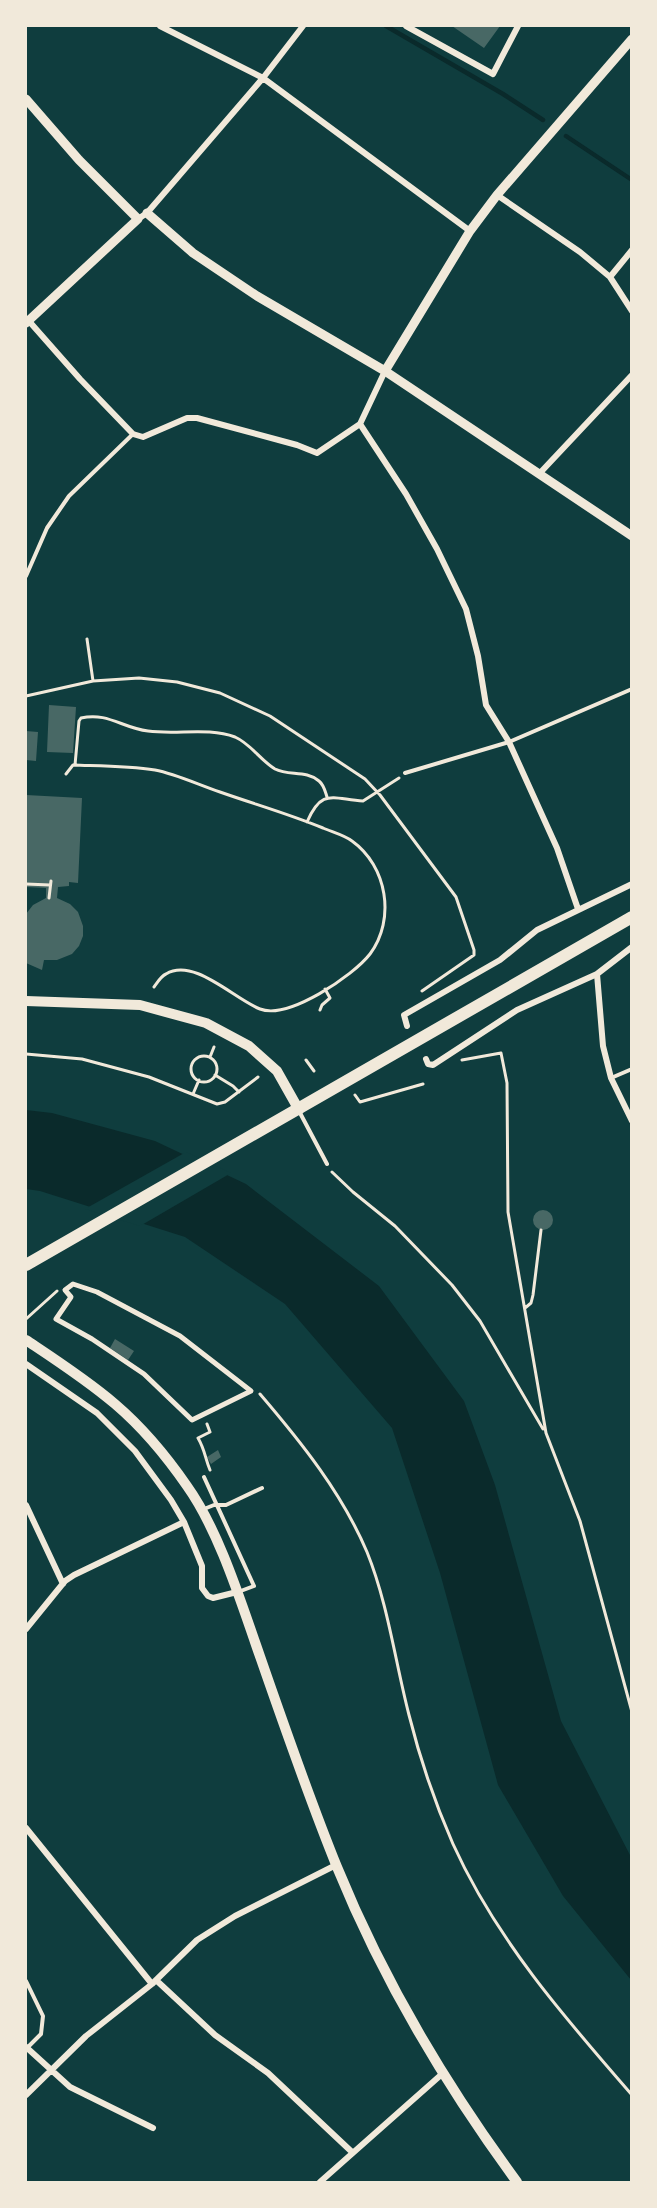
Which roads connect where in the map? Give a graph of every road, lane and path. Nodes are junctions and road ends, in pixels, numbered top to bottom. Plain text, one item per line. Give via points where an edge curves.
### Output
1 (160, 26) edge
2 (303, 26) edge
3 (406, 26) edge
4 (518, 26) edge
5 (632, 39) edge
6 (263, 78) junction
7 (26, 99) edge
8 (497, 195) junction
9 (147, 213) junction
10 (138, 219) junction
11 (470, 231) junction
12 (632, 250) edge
13 (610, 277) junction
14 (632, 311) edge
15 (27, 321) edge
16 (385, 371) junction
17 (632, 375) edge
18 (360, 424) junction
19 (133, 434) junction
20 (538, 474) junction
21 (632, 536) edge
22 (26, 576) edge
23 (87, 639) dead end
24 (93, 681) junction
25 (632, 689) edge
26 (26, 696) edge
27 (508, 742) junction
28 (75, 765) junction
29 (405, 773) joint
30 (66, 774) dead end
31 (378, 792) junction
32 (327, 797) junction
33 (307, 822) junction
34 (26, 884) edge
35 (632, 884) edge
36 (49, 898) dead end
37 (578, 909) junction
38 (632, 917) edge
39 (632, 948) edge
40 (597, 974) junction
41 (154, 987) dead end
42 (326, 989) junction
43 (419, 993) dead end
44 (26, 1001) edge
45 (320, 1010) dead end
46 (407, 1026) dead end
47 (214, 1047) dead end
48 (26, 1054) edge
49 (210, 1057) junction
50 (426, 1059) dead end
51 (306, 1060) dead end
52 (457, 1061) dead end
53 (632, 1069) edge
54 (314, 1071) dead end
55 (215, 1075) junction
56 (258, 1077) dead end
57 (611, 1078) junction
58 (199, 1080) junction
59 (423, 1084) dead end
60 (239, 1092) junction
61 (193, 1094) junction
62 (355, 1095) dead end
63 (299, 1110) junction
64 (632, 1121) edge
65 (327, 1164) joint
66 (541, 1230) dead end
67 (26, 1265) edge
68 (64, 1285) dead end
69 (525, 1308) junction
70 (26, 1319) edge
71 (26, 1340) edge
72 (26, 1364) edge
73 (259, 1393) dead end
74 (204, 1414) junction
75 (546, 1433) junction
76 (211, 1473) dead end
77 (204, 1477) dead end
78 (262, 1488) dead end
79 (26, 1505) edge
80 (217, 1505) junction
81 (201, 1510) junction
82 (183, 1522) junction
83 (63, 1584) junction
84 (237, 1592) junction
85 (26, 1629) edge
86 (632, 1712) edge
87 (26, 1828) edge
88 (336, 1865) junction
89 (26, 1981) edge
90 (154, 1982) junction
91 (26, 2048) edge
92 (50, 2070) junction
93 (442, 2074) junction
94 (26, 2095) edge
95 (632, 2095) edge
96 (153, 2128) dead end
97 (353, 2153) junction
98 (320, 2182) edge
99 (517, 2182) edge

1 - 6 street
2 - 6 street
3 - 4 street via 493,74
5 - 8 street
6 - 9 street
6 - 11 street
7 - 10 street
8 - 11 street
8 - 13 street
9 - 10 street
9 - 16 street via 193,253 257,296
10 - 15 street
11 - 16 street
12 - 13 street
13 - 14 street
15 - 19 street
16 - 18 street
16 - 20 street
17 - 20 street
18 - 19 street via 317,453 197,418 187,418 143,437
18 - 27 street via 411,503 466,609 486,705
19 - 22 lane via 69,496 47,528
20 - 21 street
23 - 24 path
24 - 26 path
24 - 31 path via 139,678 220,693 270,716 365,778
25 - 27 lane
27 - 29 lane
27 - 37 street via 557,848
28 - 30 path
28 - 32 path via 79,721 98,715 147,731 214,732 236,738 275,768 319,781
28 - 33 path via 156,771
29 - 31 path
31 - 32 path via 363,801
31 - 43 path via 456,897 474,950 474,955
32 - 33 path via 315,804
33 - 42 path via 350,839 363,850 375,866 385,896 384,919 375,945 354,969
34 - 36 path via 50,883
35 - 37 street
37 - 46 street via 537,930 500,960 404,1016
38 - 63 main road
39 - 40 street
40 - 50 street via 518,1010 433,1065
40 - 57 street via 603,1046
41 - 42 path via 165,974 183,969 261,1010 292,1007
42 - 45 path via 330,998
44 - 63 main road via 140,1005 206,1023 249,1046 271,1065
47 - 49 path
48 - 61 path via 82,1059
49 - 55 path via 217,1067
49 - 58 path via 198,1057 192,1063 193,1075
51 - 54 path
52 - 69 path via 501,1053 507,1083 508,1212
53 - 57 lane
55 - 58 path via 210,1080
55 - 60 path
56 - 60 path
57 - 64 street
58 - 61 path
59 - 62 path via 360,1102
60 - 61 path via 217,1104
63 - 65 lane
63 - 67 main road
65 - 75 path via 341,1182 395,1226 452,1285 480,1321
66 - 69 path via 533,1295
68 - 70 path
69 - 75 path
71 - 81 main road via 88,1382 145,1433 189,1488
72 - 82 street via 109,1423 141,1459
73 - 95 path via 300,1441 341,1502 366,1551 430,1785 471,1882 527,1969
74 - 74 street via 192,1420 144,1374 56,1319 71,1298 65,1290 73,1284 97,1292 180,1336 251,1391
74 - 76 path via 210,1432 198,1438
75 - 86 path via 579,1521
77 - 80 lane
78 - 80 lane via 226,1505
79 - 83 street
80 - 81 lane
80 - 84 lane via 254,1586
81 - 84 main road
82 - 83 street
82 - 84 street via 202,1566 202,1588 208,1596
83 - 85 street
84 - 88 main road
87 - 90 street
88 - 90 street via 225,1922 197,1940
88 - 93 main road via 395,1993
89 - 91 lane via 43,2016 41,2034
90 - 92 street
90 - 97 street via 215,2035 268,2073
91 - 92 street
92 - 94 street
92 - 96 street via 70,2087
93 - 97 street
93 - 99 main road
97 - 98 street

